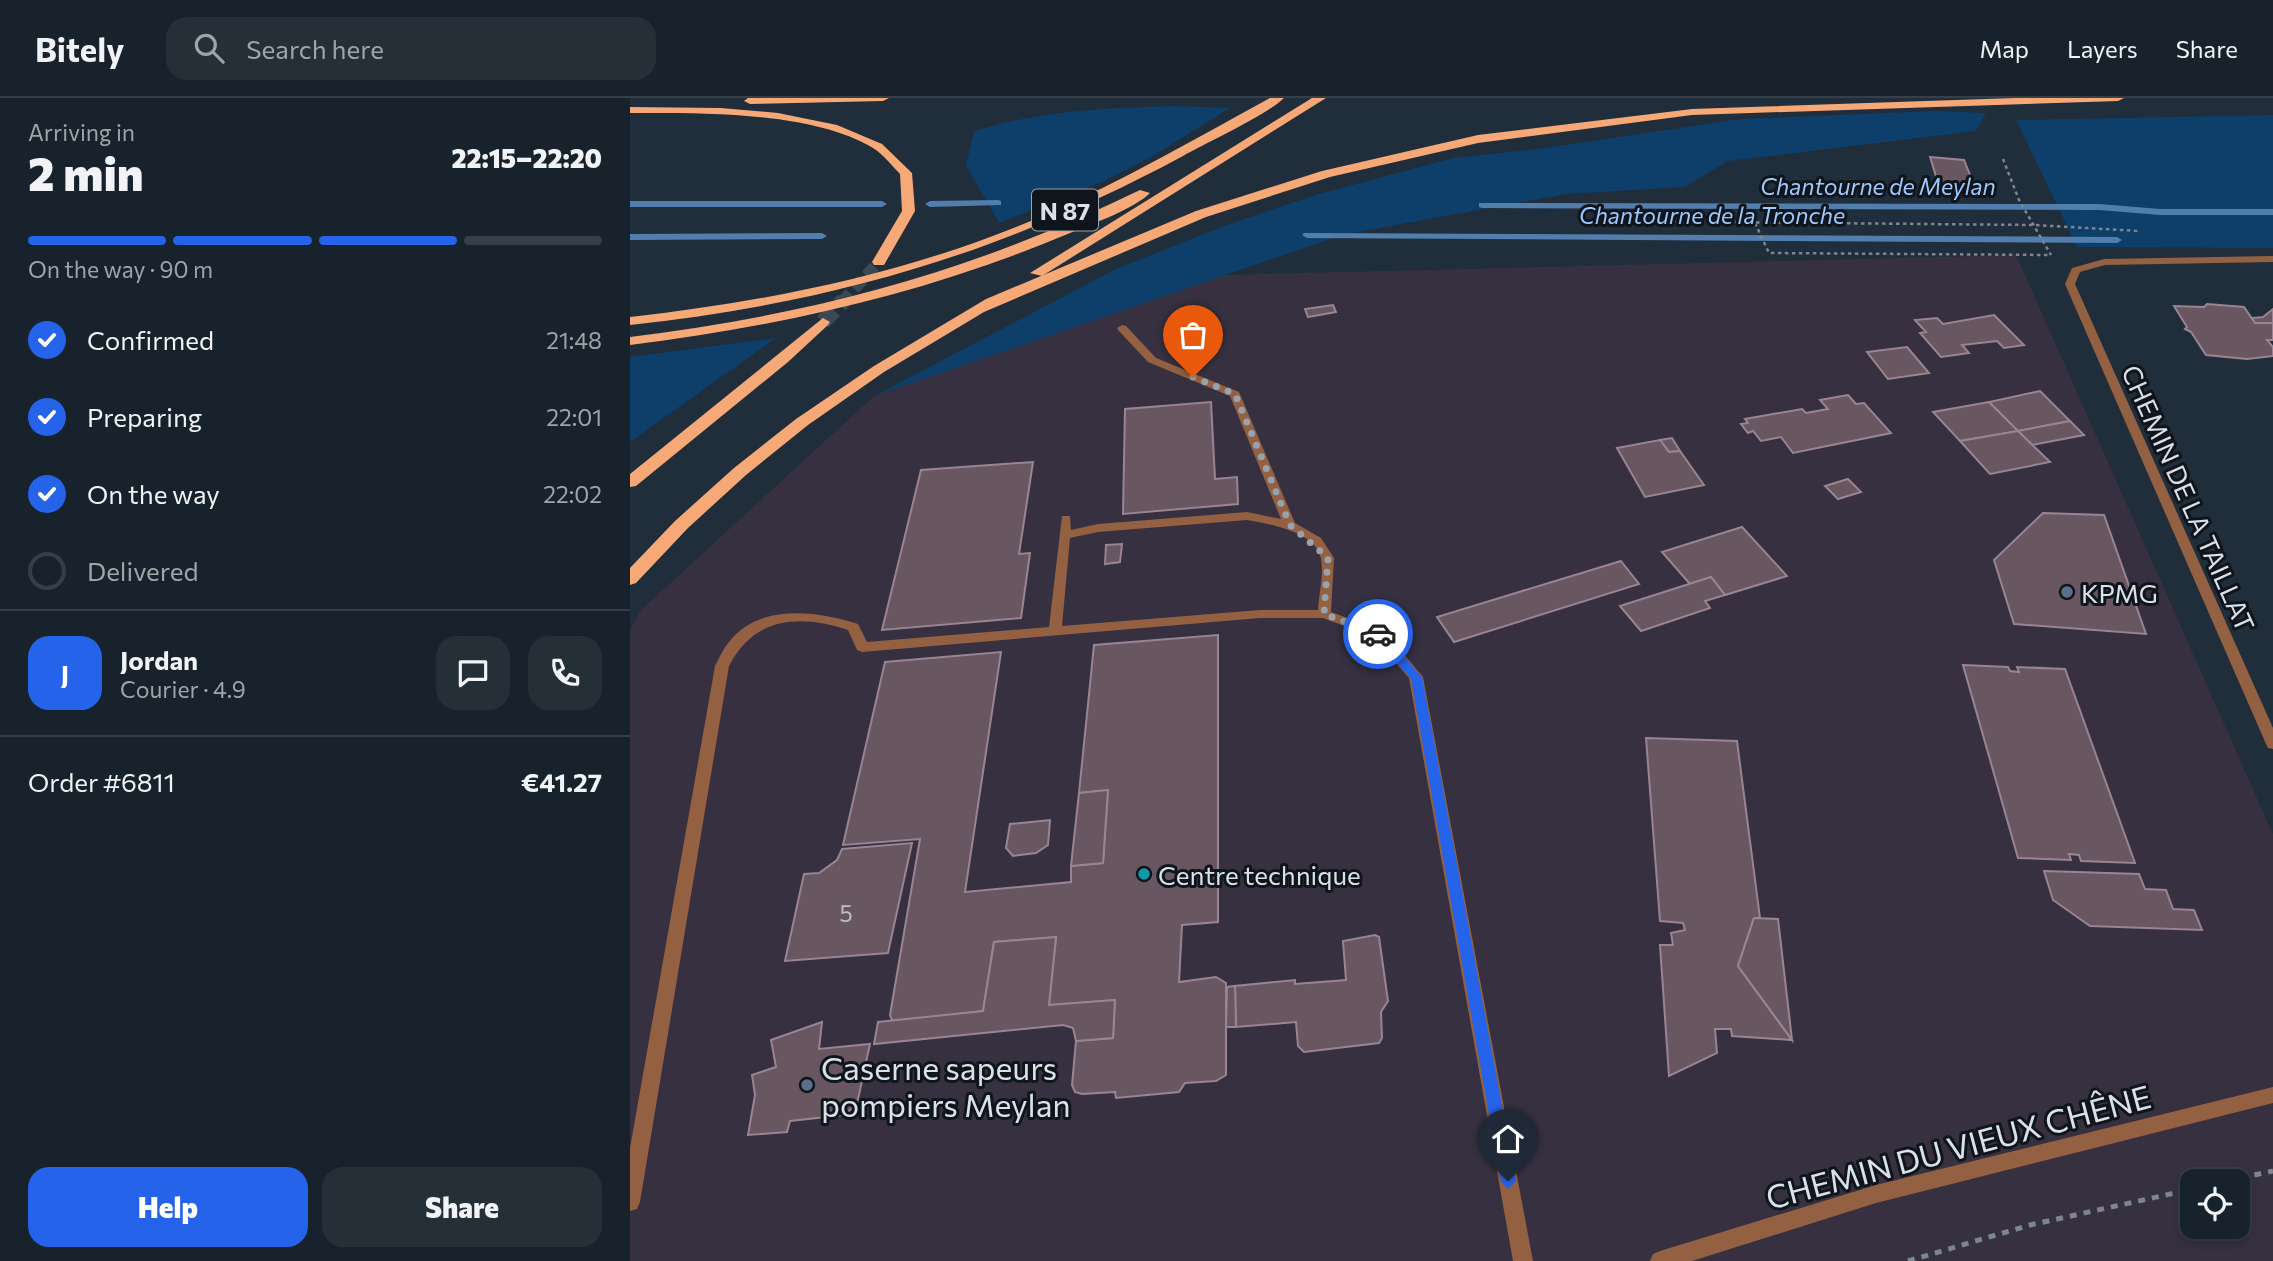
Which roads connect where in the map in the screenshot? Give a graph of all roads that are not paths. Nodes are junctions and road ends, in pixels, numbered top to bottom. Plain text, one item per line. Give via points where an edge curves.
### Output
1 (883, 98) edge
2 (1278, 98) edge
3 (1317, 98) edge
4 (2118, 98) edge
5 (630, 109) edge
6 (1275, 123) junction
7 (2273, 259) edge
8 (883, 268) junction
9 (980, 309) junction
10 (630, 321) edge
11 (823, 322) tunnel mouth
12 (1122, 328) dead end
13 (630, 341) edge
14 (630, 482) edge
15 (1066, 519) dead end
16 (1290, 525) junction
17 (1064, 535) junction
18 (630, 579) edge
19 (1324, 614) junction
20 (1055, 631) junction
21 (2273, 744) edge
22 (2273, 1095) edge
23 (630, 1202) edge
24 (1523, 1261) edge
25 (1660, 1261) edge

1 - 5 highway
2 - 8 highway, N 87 via 1063,211 954,254
3 - 6 highway
4 - 9 highway via 1692,113 1478,139 1372,162 1201,214
5 - 8 highway via 782,115 826,124 874,144 902,169 911,190 904,228
6 - 9 highway
6 - 13 highway via 1080,225 963,271 800,315
7 - 21 street, CHEMIN DE LA TAILLAT via 2104,262 2076,270 2070,284
8 - 10 highway, N 87 via 825,289 756,304
9 - 18 highway via 814,413 746,468
11 - 14 highway
12 - 16 street via 1152,360 1235,394
15 - 17 street
16 - 17 street via 1247,516
16 - 19 street via 1317,541 1328,558
17 - 20 street
19 - 20 street via 1260,614
19 - 24 street via 1379,634 1416,677
20 - 23 street via 862,647 853,627 825,617 792,616 762,625 735,643 722,666
22 - 25 street, CHEMIN DU VIEUX CHÊNE via 1876,1194

